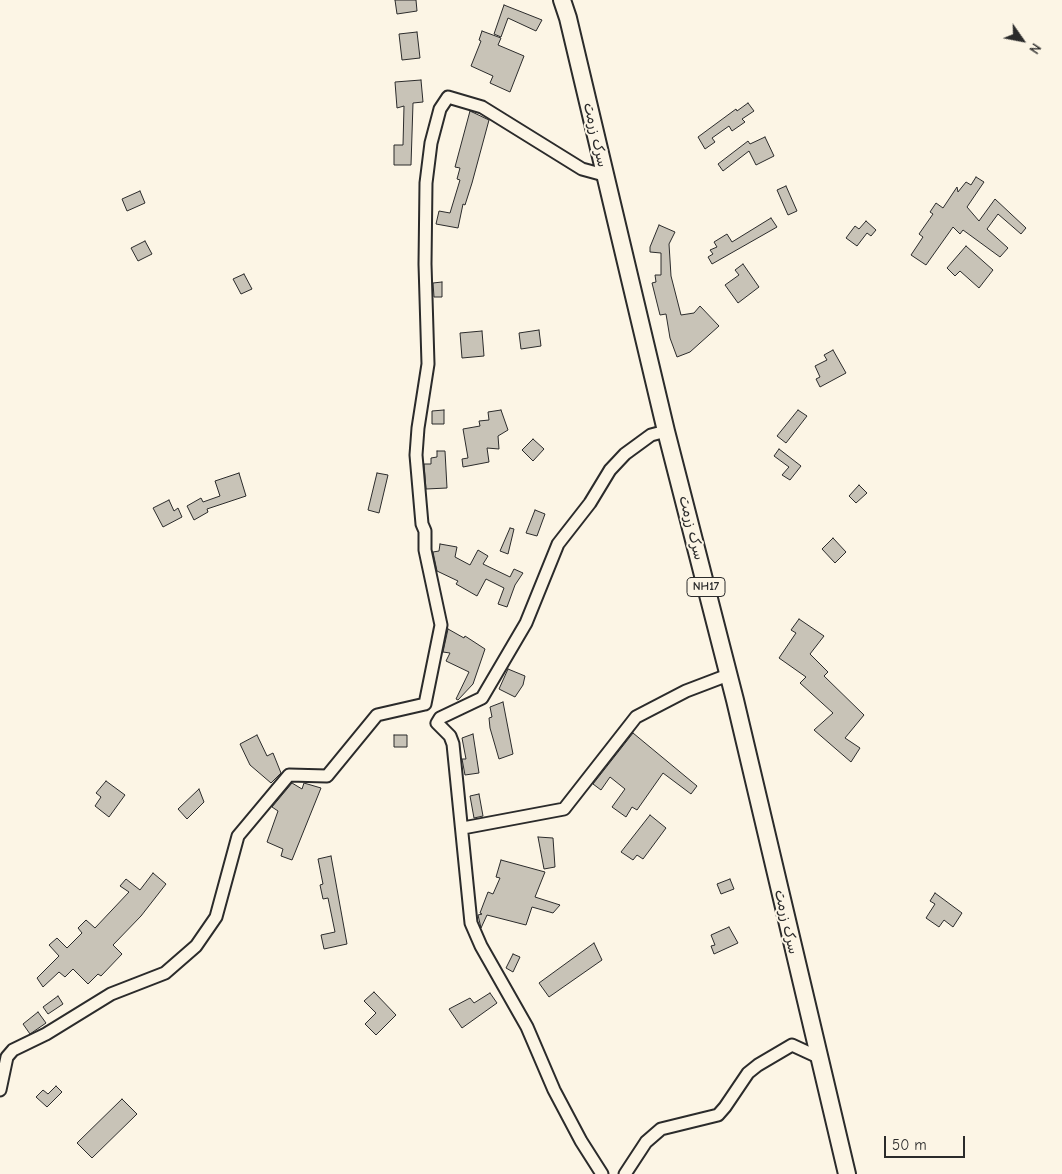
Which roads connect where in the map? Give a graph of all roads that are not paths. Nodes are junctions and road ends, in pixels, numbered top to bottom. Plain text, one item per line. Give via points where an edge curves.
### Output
1 (562, 0) edge
2 (604, 174) junction
3 (666, 431) junction
4 (728, 675) junction
5 (426, 704) junction
6 (440, 718) junction
7 (463, 828) junction
8 (818, 1057) junction
9 (0, 1090) edge
10 (602, 1174) edge
11 (625, 1174) edge
12 (846, 1174) edge

1 - 2 highway, سرک زرمت / NH17
2 - 3 highway, سرک زرمت / NH17
2 - 5 street via 582,170 482,107 448,97 440,109 431,143 426,183 428,364 416,455 425,550 441,625
3 - 4 highway, سرک زرمت / NH17
3 - 6 street via 651,435 625,454 558,544 526,623 482,698
4 - 7 street via 686,691 636,717 564,809
4 - 8 highway, سرک زرمت / NH17
5 - 6 street
5 - 9 street via 377,715 327,776 289,774 238,836 216,917 196,946 165,973 111,994 13,1050 7,1057
6 - 7 street via 437,723 453,744
7 - 10 street via 471,923 527,1027 554,1090
8 - 11 street via 792,1045 758,1065 718,1114 661,1129 646,1142
8 - 12 highway, سرک زرمت / NH17

